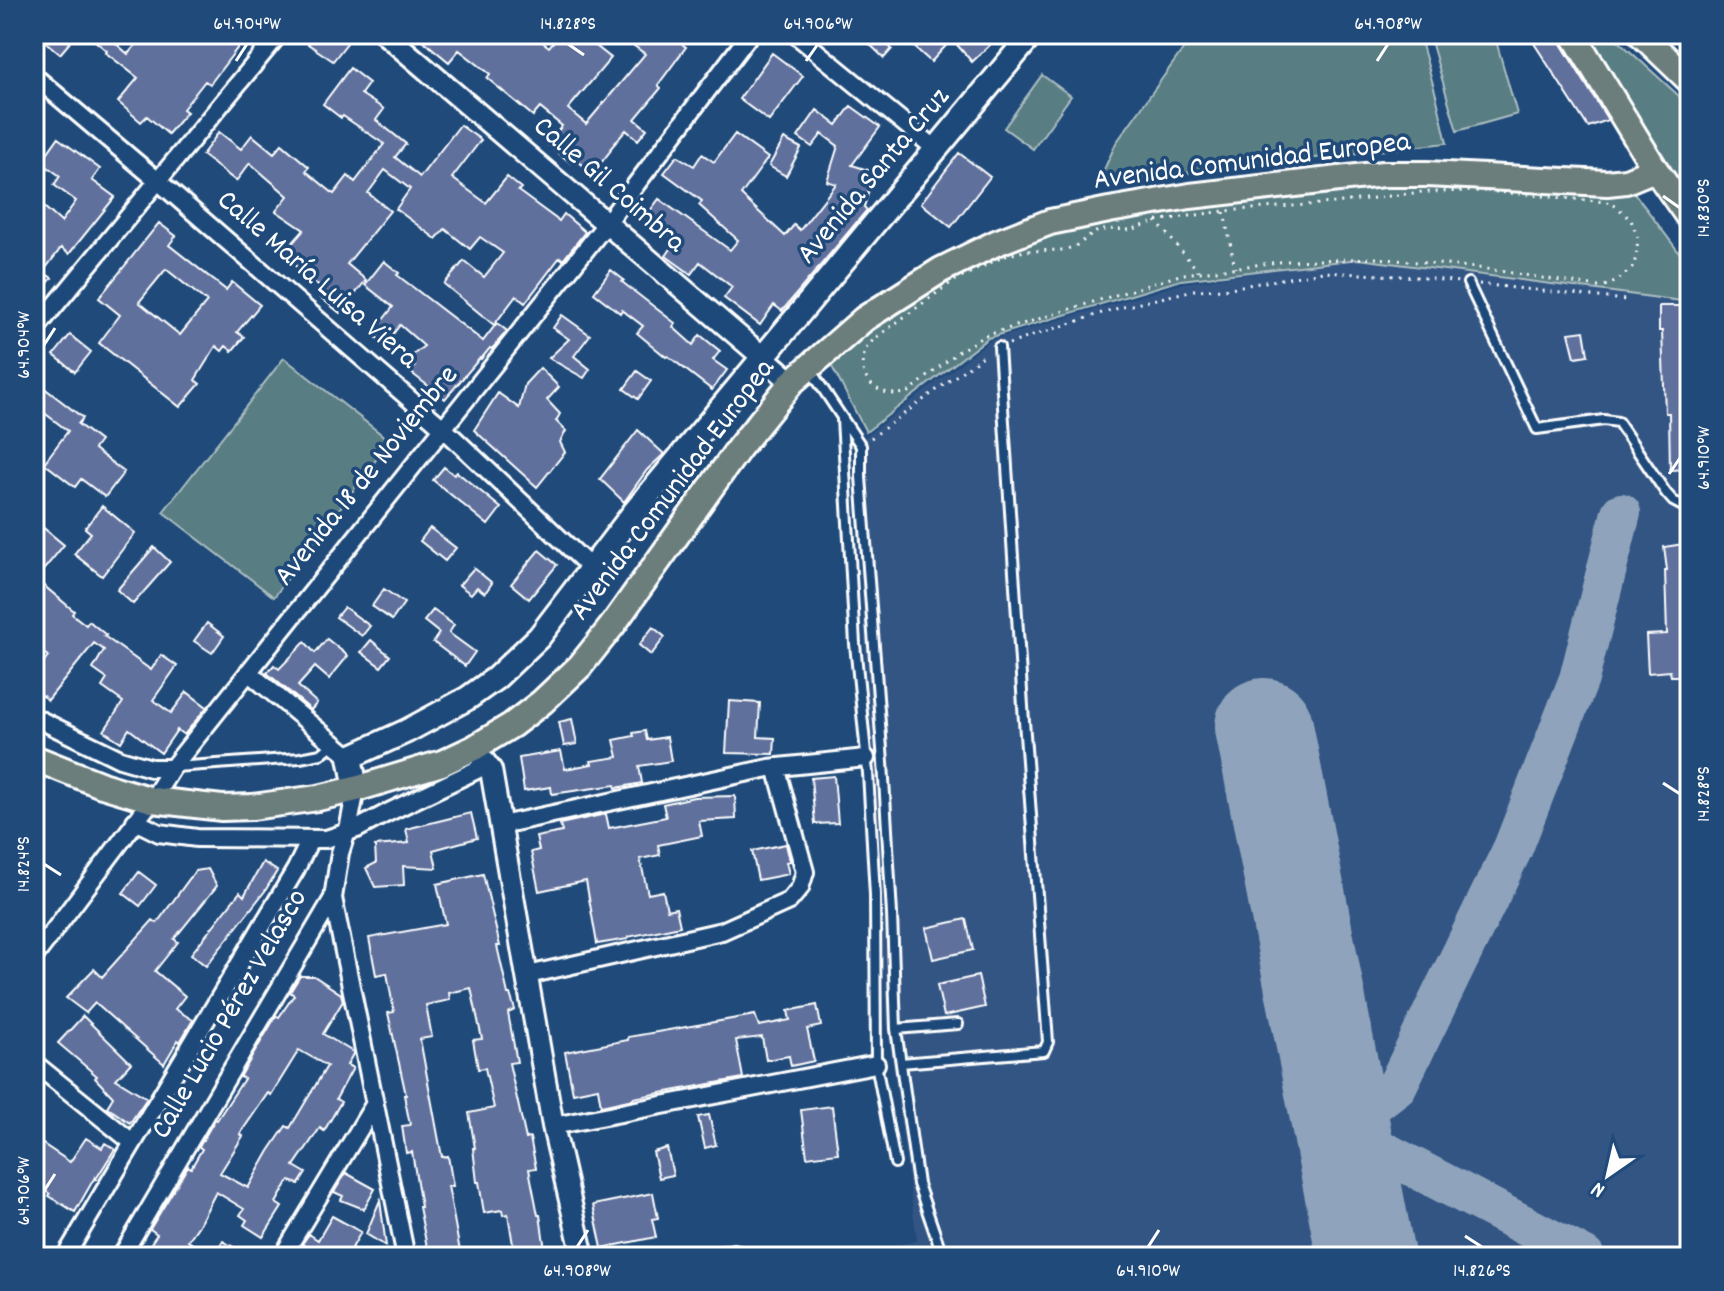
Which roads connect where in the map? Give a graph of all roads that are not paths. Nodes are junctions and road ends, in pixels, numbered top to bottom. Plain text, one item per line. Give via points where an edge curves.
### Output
1 (279, 34) edge
2 (385, 34) edge
3 (750, 34) edge
4 (795, 34) edge
5 (1032, 34) edge
6 (1573, 34) edge
7 (1641, 34) edge
8 (34, 76) edge
9 (1690, 80) edge
10 (937, 150) junction
11 (1655, 169) junction
12 (158, 181) junction
13 (1690, 219) edge
14 (606, 224) junction
15 (1468, 283) road end
16 (34, 331) edge
17 (999, 347) road end
18 (762, 357) junction
19 (801, 375) junction
20 (842, 419) junction
21 (443, 428) junction
22 (1690, 510) edge
23 (590, 567) junction
24 (248, 672) junction
25 (34, 717) edge
26 (342, 750) junction
27 (481, 756) junction
28 (34, 758) edge
29 (866, 758) junction
30 (776, 767) junction
31 (172, 768) junction
32 (356, 789) junction
33 (152, 800) junction
34 (135, 821) junction
35 (501, 825) junction
36 (346, 833) junction
37 (310, 840) junction
38 (333, 898) junction
39 (34, 957) edge
40 (528, 975) junction
41 (958, 1024) dead end
42 (896, 1029) junction
43 (34, 1063) edge
44 (901, 1063) junction
45 (876, 1064) junction
46 (374, 1105) junction
47 (553, 1126) junction
48 (132, 1142) junction
49 (895, 1163) dead end
50 (734, 1253) dead end
51 (65, 1257) edge
52 (121, 1257) edge
53 (282, 1257) edge
54 (406, 1257) edge
55 (583, 1257) edge
56 (716, 1257) edge
57 (943, 1257) edge

1 - 12 street
2 - 14 street, Calle Gil Coimbra
3 - 14 street, Avenida 18 de Noviembre
4 - 10 street
5 - 10 main road, Avenida Santa Cruz
6 - 11 main road
7 - 9 main road
8 - 12 street, Calle María Luisa Viera
10 - 18 main road, Avenida Santa Cruz
11 - 13 main road
11 - 19 main road, Avenida Comunidad Europea via 1607,183 1383,174 1222,202 1148,203 1050,222 941,270 864,319
12 - 16 street
12 - 21 street, Calle María Luisa Viera
14 - 18 street, Calle Gil Coimbra
14 - 21 street, Avenida 18 de Noviembre
15 - 22 lane via 1537,429 1618,422 1666,493
17 - 44 lane via 1048,1042 1044,1051
18 - 19 street, Calle Gil Coimbra
18 - 23 main road, Avenida Santa Cruz
19 - 20 lane
19 - 27 main road, Avenida Comunidad Europea via 739,448 580,666
20 - 29 lane
20 - 42 lane via 861,446
21 - 23 street, Calle María Luisa Viera
21 - 24 street, Avenida 18 de Noviembre
23 - 26 main road, Avenida Santa Cruz via 539,637 496,678 407,731
24 - 26 street
24 - 31 street, Avenida 18 de Noviembre
25 - 31 street via 120,759
26 - 31 lane
26 - 32 main road
27 - 32 main road, Avenida Comunidad Europea
27 - 35 street via 491,770
27 - 36 street
28 - 33 main road, Avenida Comunidad Europea
29 - 30 street
29 - 45 lane via 875,895
30 - 35 street
30 - 40 street via 805,872 789,901 722,931
31 - 33 street, Avenida 18 de Noviembre
32 - 33 main road, Avenida Comunidad Europea via 252,807
32 - 36 street, Calle Lucio Pérez Velasco
33 - 34 street, Avenida 18 de Noviembre
34 - 37 street via 159,833 197,838
34 - 39 street, Avenida 18 de Noviembre
35 - 40 street
36 - 37 street
36 - 38 street, Calle Lucio Pérez Velasco
37 - 48 street
38 - 46 street
38 - 52 street, Calle Lucio Pérez Velasco
40 - 47 street
41 - 42 lane
42 - 44 lane
43 - 48 street
44 - 57 lane via 918,1184
45 - 47 street
45 - 49 lane
46 - 53 street
46 - 54 street
47 - 55 street
48 - 51 street
50 - 56 street

